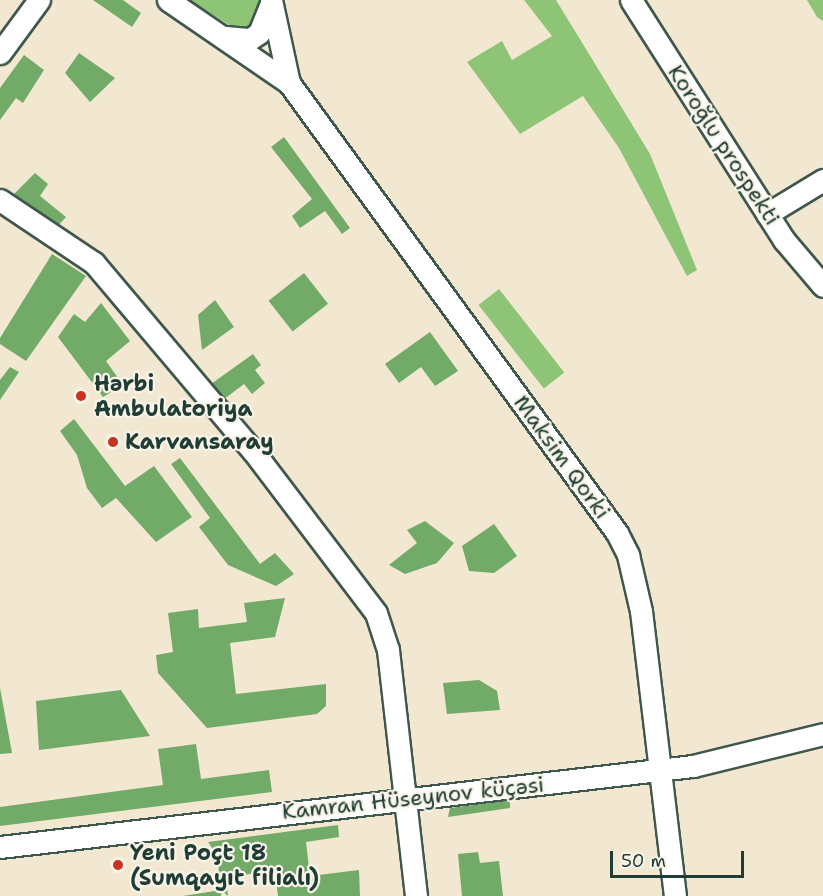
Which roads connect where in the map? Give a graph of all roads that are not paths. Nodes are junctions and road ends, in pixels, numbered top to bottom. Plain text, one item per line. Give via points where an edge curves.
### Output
1 (39, 0) edge
2 (168, 0) edge
3 (631, 0) edge
4 (271, 2) edge
5 (225, 37) junction
6 (0, 53) edge
7 (289, 82) junction
8 (823, 180) edge
9 (0, 200) edge
10 (767, 214) junction
11 (823, 286) edge
12 (823, 734) edge
13 (659, 770) junction
14 (405, 799) junction
15 (0, 847) edge
16 (417, 896) edge
17 (675, 896) edge

1 - 6 street
2 - 5 street
3 - 10 street, Koroğlu prospekti
4 - 5 street via 259,33 250,39
4 - 7 street
5 - 7 street
7 - 13 street, Maksim Qorki via 617,533 638,591
8 - 10 street
9 - 14 street via 94,263 253,451 364,593 386,641
10 - 11 street, Koroğlu prospekti
12 - 13 street, Kamran Hüseynov küçəsi via 723,761
13 - 14 street, Kamran Hüseynov küçəsi
13 - 17 street, Maksim Qorki
14 - 15 street, Kamran Hüseynov küçəsi
14 - 16 street

